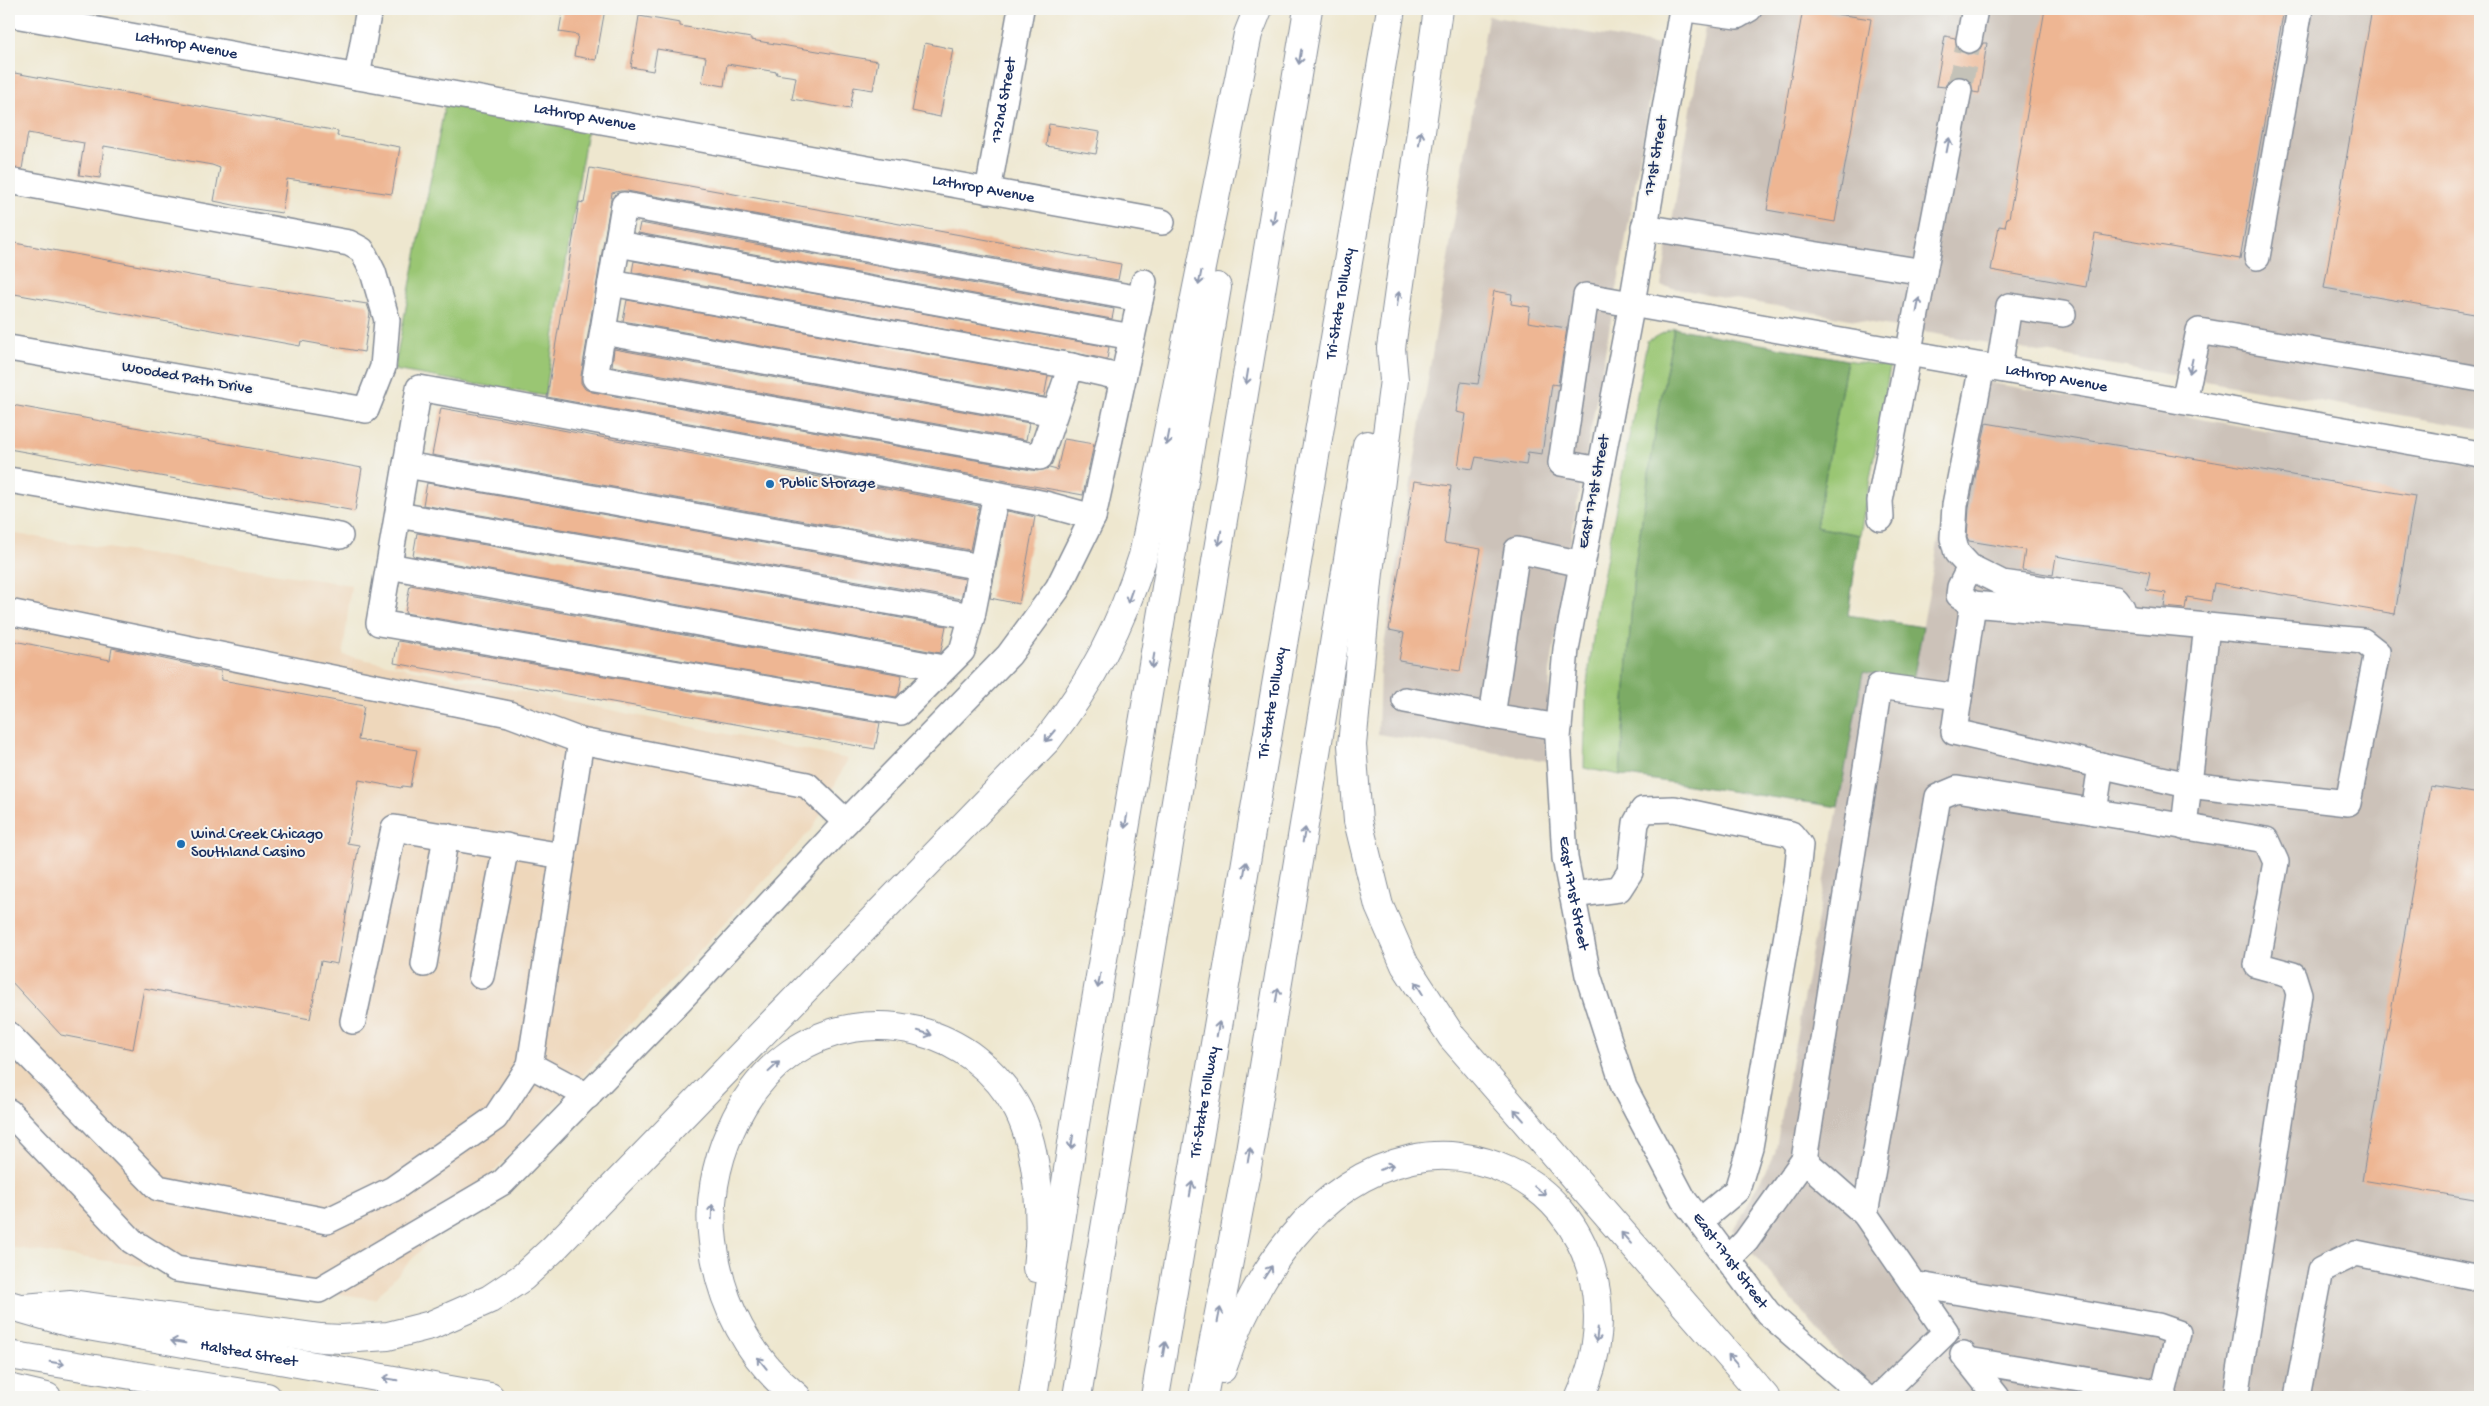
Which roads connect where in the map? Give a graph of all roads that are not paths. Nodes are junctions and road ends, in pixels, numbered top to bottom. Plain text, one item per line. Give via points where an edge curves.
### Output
1 (369, 9) edge
2 (1021, 9) edge
3 (1259, 9) edge
4 (1308, 9) edge
5 (1391, 9) edge
6 (1438, 9) edge
7 (1682, 9) edge
8 (1687, 9) edge
9 (1749, 9) edge
10 (1975, 9) edge
11 (2300, 9) edge
12 (9, 14) edge
13 (1969, 40) tunnel mouth
14 (357, 77) junction
15 (1959, 90) tunnel mouth
16 (9, 181) edge
17 (988, 191) junction
18 (1162, 222) dead end
19 (1644, 226) junction
20 (618, 244) junction
21 (2257, 257) dead end
22 (1924, 272) junction
23 (611, 283) junction
24 (1632, 303) junction
25 (2063, 314) dead end
26 (603, 332) junction
27 (1132, 337) junction
28 (9, 348) edge
29 (1391, 348) junction
30 (1909, 352) junction
31 (1071, 366) junction
32 (1991, 367) junction
33 (1123, 378) junction
34 (2480, 379) edge
35 (2184, 402) junction
36 (1054, 413) junction
37 (2480, 454) edge
38 (406, 465) junction
39 (1600, 470) junction
40 (9, 480) edge
41 (996, 494) junction
42 (398, 515) junction
43 (1093, 516) junction
44 (1881, 518) dead end
45 (340, 536) dead end
46 (1582, 564) junction
47 (389, 566) junction
48 (982, 567) junction
49 (1970, 567) junction
50 (1973, 604) junction
51 (9, 612) edge
52 (972, 616) junction
53 (2123, 617) junction
54 (2207, 626) junction
55 (943, 668) junction
56 (1959, 697) junction
57 (1404, 700) dead end
58 (1492, 716) junction
59 (1559, 727) junction
60 (581, 741) junction
61 (2100, 765) junction
62 (2188, 784) junction
63 (2094, 812) junction
64 (846, 822) junction
65 (2184, 826) junction
66 (446, 836) junction
67 (506, 846) junction
68 (563, 856) junction
69 (1572, 895) junction
70 (424, 964) dead end
71 (481, 976) dead end
72 (353, 1021) dead end
73 (9, 1035) edge
74 (530, 1065) junction
75 (588, 1096) junction
76 (9, 1112) edge
77 (1804, 1160) junction
78 (1865, 1214) junction
79 (1700, 1221) junction
80 (1728, 1259) junction
81 (2480, 1278) edge
82 (1913, 1284) junction
83 (16, 1306) edge
84 (1946, 1332) junction
85 (9, 1355) edge
86 (1968, 1360) junction
87 (9, 1388) edge
88 (2164, 1395) edge
89 (47, 1397) edge
90 (267, 1397) edge
91 (490, 1397) edge
92 (797, 1397) edge
93 (1029, 1397) edge
94 (1033, 1397) edge
95 (1077, 1397) edge
96 (1155, 1397) edge
97 (1204, 1397) edge
98 (1215, 1397) edge
99 (1580, 1397) edge
100 (1764, 1397) edge
101 (1865, 1397) edge
102 (1880, 1397) edge
103 (1997, 1397) edge
104 (2236, 1397) edge
105 (2297, 1397) edge

1 - 14 street
2 - 17 street, 172nd Street
3 -> 83 main road via 1248,34 1143,556 1127,605 1107,649 1085,688 1046,740 553,1248 523,1277 490,1299 452,1317 408,1332 342,1339 71,1304
3 -> 94 main road via 1260,36 1075,1124
4 -> 95 main road
96 -> 5 main road, Tri-State Tollway
29 -> 6 main road
7 - 19 street, 171st Street
8 - 9 street via 1737,16
10 - 13 street
11 - 21 street
12 - 14 street, Lathrop Avenue
14 - 17 street, Lathrop Avenue
22 -> 15 street
16 - 28 street, Wooded Path Drive via 348,243 362,250 373,272 387,320 383,367 366,410
17 - 18 street, Lathrop Avenue
19 - 22 street
19 - 24 street, 171st Street
20 - 23 street
20 - 27 street
20 - 27 street via 624,205 1142,291
30 -> 22 street
23 - 26 street
23 - 31 street
24 - 30 street, Lathrop Avenue
24 - 39 street, East 171st Street
24 - 39 street, Lathrop Avenue via 1586,296 1561,463
25 - 32 street via 2009,306
26 - 36 street
26 - 36 street via 595,378 1040,457
27 - 33 street
97 -> 29 main road via 1252,1142 1378,379
100 -> 29 main road via 1452,1036 1405,965 1379,906 1358,821 1352,745 1394,380
30 - 32 street, Lathrop Avenue
30 - 44 street via 1880,500
31 - 33 street
31 - 36 street
32 - 35 street, Lathrop Avenue
32 - 49 street via 1955,504 1953,538 1957,553
33 - 43 street
34 -> 35 street via 2199,331
35 - 37 street, Lathrop Avenue
38 - 41 street via 419,388
38 - 42 street
38 - 48 street
39 - 46 street, East 171st Street
40 - 45 street
41 - 43 street
41 - 48 street
42 - 47 street
42 - 52 street
43 - 64 street via 1058,588 1009,655
46 - 58 street via 1517,550
46 - 59 street, East 171st Street via 1566,649
47 - 55 street
47 - 55 street via 379,623 901,712
48 - 52 street
49 - 50 street via 1959,595
49 - 53 street via 2002,583 2115,599 2122,608
50 - 53 street
50 - 56 street
51 - 60 street via 509,714
52 - 55 street via 962,651
53 - 54 street
54 - 62 street
54 - 62 street via 2363,641 2377,652 2348,803
56 - 61 street via 1954,732
56 - 77 street via 1879,686
57 - 58 street
58 - 59 street
59 - 69 street, East 171st Street via 1565,858
60 - 64 street via 807,785
60 - 68 street
61 - 62 street
61 - 63 street
62 - 65 street
63 - 65 street
63 - 78 street via 1957,789 1938,797
64 - 75 street
65 - 104 street via 2266,840 2276,862 2257,965 2293,975 2299,994
66 - 67 street
66 - 70 street
66 - 72 street via 394,828
67 - 68 street
67 - 71 street
68 - 74 street
69 - 79 street, East 171st Street via 1588,975 1624,1087 1684,1200
69 - 79 street via 1620,889 1630,872 1636,823 1643,810 1674,809 1791,834 1800,845 1750,1147 1737,1190
73 - 74 street via 158,1188 327,1221 392,1189 494,1118
74 - 75 street
75 - 76 street via 503,1182 318,1290 176,1269 132,1241
77 - 78 street
77 - 80 street via 1746,1241
78 - 82 street
79 - 80 street, East 171st Street
80 - 101 street, East 171st Street via 1768,1313
81 - 105 street via 2356,1253 2321,1270
82 - 84 street
82 - 88 street via 2158,1326 2178,1333
91 -> 83 main road, Halsted Street via 71,1323
84 - 86 street
84 - 102 street
85 -> 90 main road
86 - 88 street
86 - 103 street
87 - 89 main road
92 -> 93 main road via 756,1355 737,1324 724,1292 712,1233 717,1173 728,1136 745,1102 778,1063 818,1038 872,1025 924,1032 964,1050 997,1078 1025,1125 1035,1172 1039,1230
98 -> 99 main road via 1235,1334 1256,1293 1280,1254 1306,1222 1336,1195 1380,1170 1413,1159 1447,1156 1481,1160 1529,1182 1558,1208 1580,1238 1595,1278 1598,1318 1592,1365

